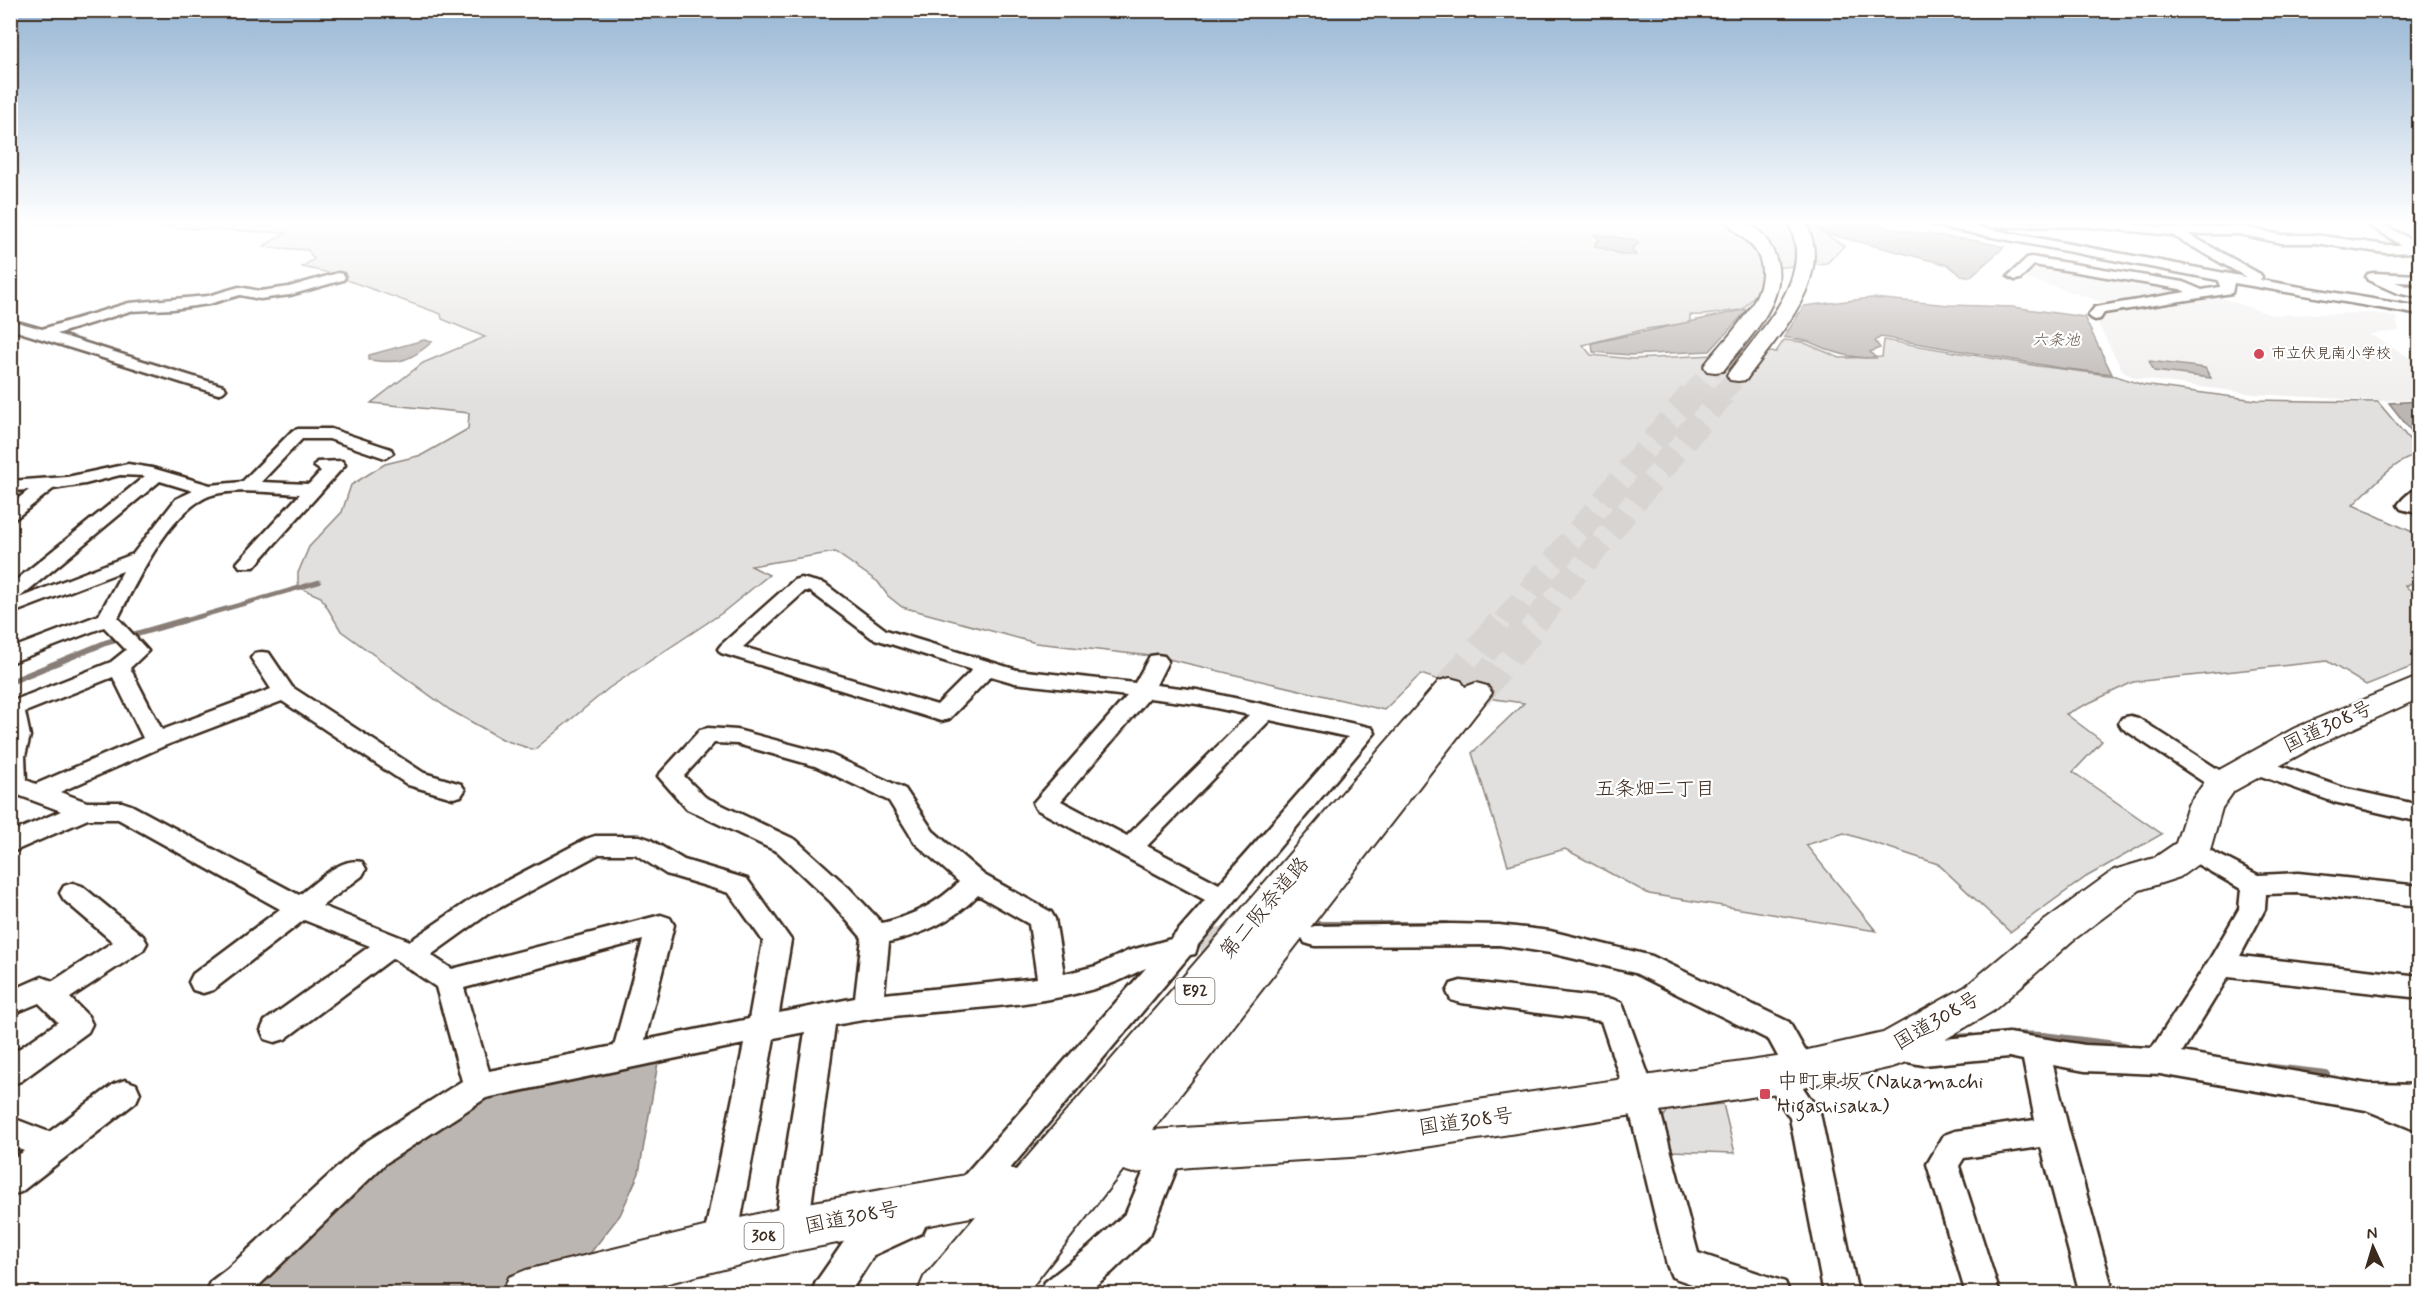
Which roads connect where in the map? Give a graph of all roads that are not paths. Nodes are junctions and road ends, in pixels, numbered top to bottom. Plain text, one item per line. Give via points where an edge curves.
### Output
1 (318, 283) edge
2 (1772, 283) edge
3 (1798, 283) edge
4 (2164, 283) edge
5 (2227, 283) edge
6 (2255, 283) edge
7 (2269, 283) edge
8 (2386, 283) edge
9 (2278, 287) junction
10 (2200, 294) junction
11 (2420, 294) edge
12 (2420, 310) edge
13 (2095, 316) dead end
14 (10, 324) edge
15 (42, 334) junction
16 (1715, 366) tunnel mouth
17 (1738, 375) tunnel mouth
18 (218, 389) dead end
19 (385, 453) dead end
20 (323, 466) dead end
21 (157, 475) junction
22 (48, 484) junction
23 (10, 486) edge
24 (247, 487) junction
25 (314, 489) junction
26 (209, 490) junction
27 (2420, 493) edge
28 (2420, 509) edge
29 (10, 514) edge
30 (140, 558) junction
31 (247, 563) dead end
32 (10, 595) edge
33 (10, 608) edge
34 (107, 619) junction
35 (10, 657) edge
36 (262, 658) dead end
37 (1157, 661) dead end
38 (119, 667) junction
39 (987, 667) junction
40 (2420, 686) edge
41 (284, 692) junction
42 (1142, 692) junction
43 (12, 710) edge
44 (1265, 712) junction
45 (2130, 723) dead end
46 (156, 741) junction
47 (2237, 773) junction
48 (453, 790) dead end
49 (37, 793) junction
50 (85, 810) junction
51 (2420, 814) edge
52 (10, 844) edge
53 (1130, 848) junction
54 (2192, 850) junction
55 (353, 869) dead end
56 (975, 882) junction
57 (2254, 885) junction
58 (73, 893) dead end
59 (2420, 896) edge
60 (1222, 897) junction
61 (300, 908) junction
62 (876, 935) junction
63 (1315, 936) dead end
64 (1192, 945) junction
65 (401, 950) junction
66 (2221, 965) junction
67 (448, 981) junction
68 (203, 982) dead end
69 (2420, 987) edge
70 (1052, 988) junction
71 (1461, 992) dead end
72 (50, 997) junction
73 (10, 1004) edge
74 (868, 1007) junction
75 (822, 1016) junction
76 (762, 1027) junction
77 (275, 1029) dead end
78 (1892, 1049) junction
79 (2035, 1049) junction
80 (626, 1055) junction
81 (2160, 1061) junction
82 (10, 1072) edge
83 (1789, 1072) junction
84 (479, 1086) junction
85 (124, 1093) dead end
86 (1641, 1096) junction
87 (2368, 1097) junction
88 (2420, 1098) edge
89 (2420, 1119) edge
90 (10, 1131) edge
91 (2053, 1131) junction
92 (52, 1148) junction
93 (1151, 1150) joint
94 (10, 1181) edge
95 (985, 1192) junction
96 (791, 1229) junction
97 (719, 1246) junction
98 (222, 1293) edge
99 (526, 1293) edge
100 (828, 1293) edge
101 (941, 1293) edge
102 (995, 1293) edge
103 (1057, 1293) edge
104 (1773, 1293) edge
105 (1841, 1293) edge
106 (1983, 1293) edge
107 (2097, 1293) edge

1 - 15 street via 260,295 239,291 200,301 129,307
2 - 16 highway via 1757,313
3 - 17 highway
4 - 10 street
5 - 10 street via 2227,290
6 - 9 street
7 - 9 street
8 - 11 street
9 - 12 street
10 - 13 street via 2100,310
14 - 15 street
15 - 18 street
19 - 24 street via 332,434 298,435
20 - 25 street via 336,465
21 - 22 street via 138,468 116,469 86,479
21 - 26 street
21 - 32 street
22 - 23 street
22 - 29 street
24 - 25 street
24 - 26 street
25 - 31 street
26 - 30 street via 182,503
27 - 28 street via 2407,504
30 - 33 street
30 - 34 street
34 - 35 street
34 - 38 street via 138,651
36 - 41 street
37 - 42 street
38 - 43 street
38 - 46 street
39 - 39 street via 879,634 818,588 801,584 728,649 941,714
39 - 42 street via 1015,676
40 - 47 highway, 国道308号 via 2307,736
41 - 46 street
41 - 48 street via 416,779
42 - 44 street via 1197,697
42 - 53 street via 1045,803
43 - 49 street via 19,736 13,756 15,785
44 - 53 street
44 - 60 street via 1364,734
45 - 47 street
46 - 49 street
47 - 51 street
47 - 54 highway, 国道308号 via 2205,805
49 - 50 street
50 - 52 street
50 - 61 street via 122,811
53 - 60 street
54 - 57 street
54 - 78 highway, 国道308号 via 2167,868 2127,880 2058,931 1979,999
55 - 61 street
56 - 62 street via 957,901 916,926
56 - 62 street via 924,837 897,795 823,760 736,737 708,735 670,776 696,803 787,846
56 - 70 street via 1042,919
57 - 59 street via 2298,883
57 - 66 street via 2252,909
58 - 72 street via 133,943
60 - 64 street
61 - 65 street
61 - 68 street
62 - 74 street
63 - 83 street via 1499,935 1550,942 1642,964 1779,1031
64 - 70 street via 1138,959 1102,976
64 - 95 street
65 - 67 street
65 - 76 street via 595,845 640,845 675,867 738,886 777,940
65 - 77 street
66 - 69 street
66 - 81 street
67 - 80 street via 661,925
67 - 84 street
70 - 74 street
71 - 86 street via 1612,1011
72 - 73 street via 42,988
72 - 82 street via 78,1024
74 - 75 street
75 - 76 street
75 - 96 street
76 - 80 street
76 - 97 street
78 - 79 street via 1923,1053 2009,1045
78 - 83 highway, 国道308号
79 - 81 street via 2085,1058
79 - 91 street
80 - 84 street
81 - 87 street
83 - 86 highway, 国道308号
83 - 105 street via 1805,1113
84 - 98 street via 375,1153
85 - 92 street
86 - 93 highway, 国道308号 via 1366,1136
86 - 104 street via 1684,1265
87 - 88 street
87 - 89 street
90 - 92 street
91 - 106 street via 1955,1145 1943,1164
91 - 107 street
92 - 94 street
93 - 103 street via 1138,1224
95 - 96 highway, 国道308号 / 308
95 - 100 street via 862,1244
96 - 97 highway, 国道308号 / 308
97 - 99 highway, 国道308号 / 308
101 - 102 highway, 第二阪奈道路 / E92 via 1463,691

